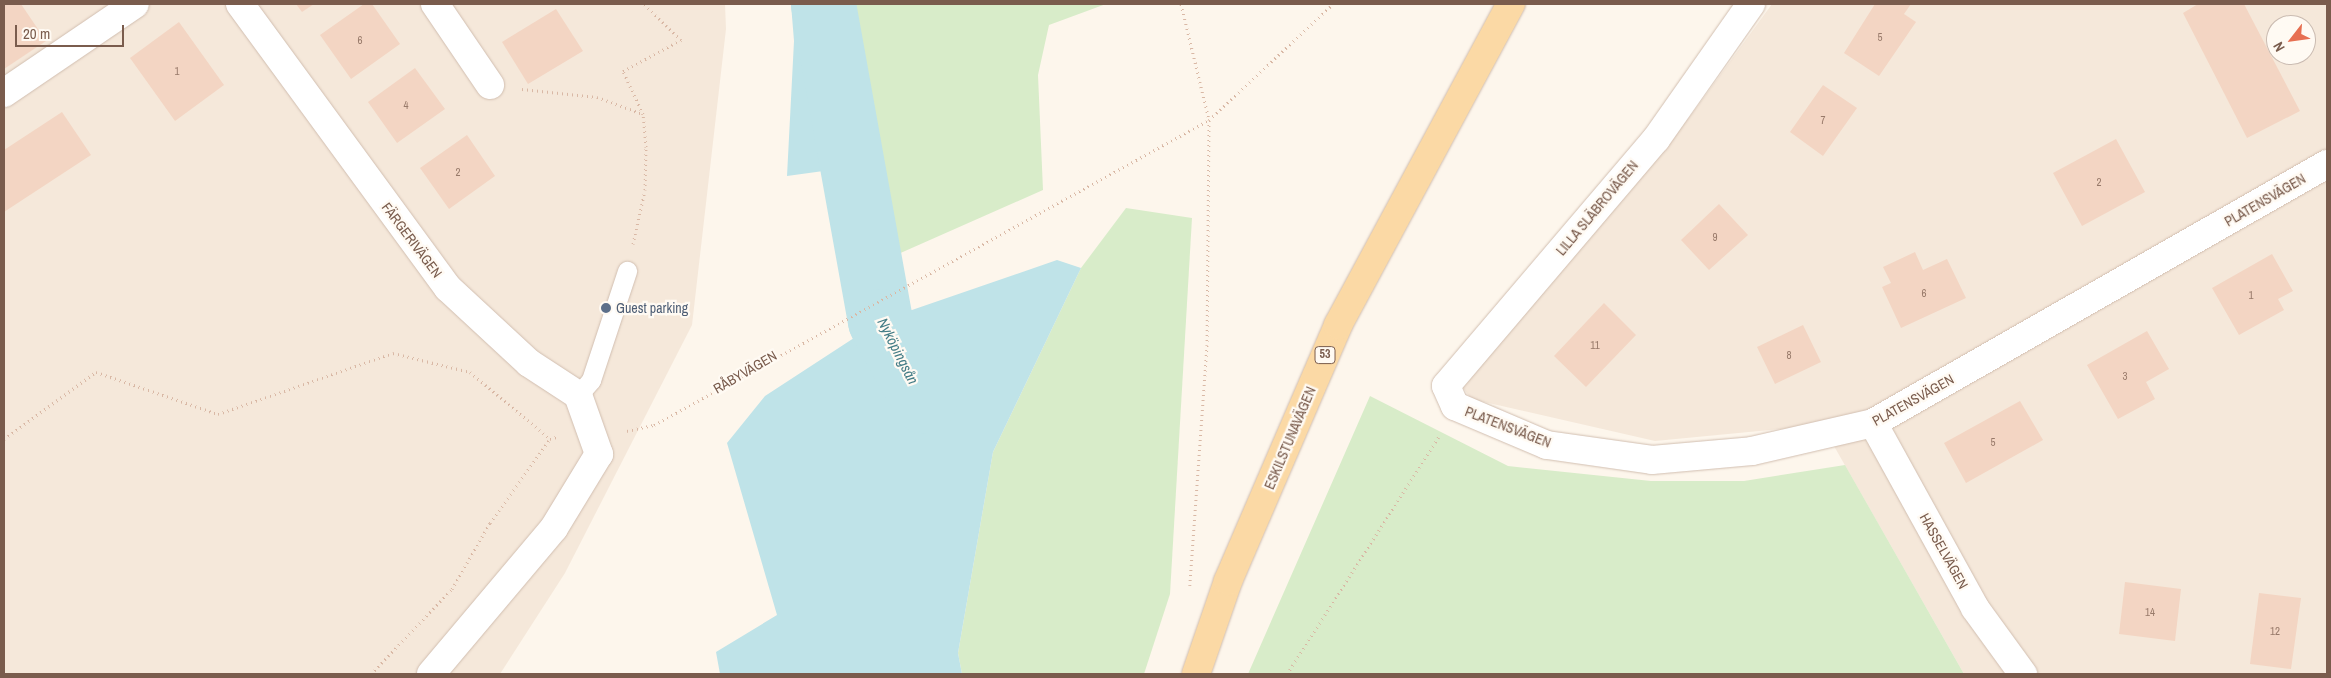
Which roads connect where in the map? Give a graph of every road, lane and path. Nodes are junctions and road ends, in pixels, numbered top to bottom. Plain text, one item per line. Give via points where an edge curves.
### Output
1 (135, 4) edge
2 (240, 4) edge
3 (435, 4) edge
4 (644, 4) edge
5 (1181, 4) edge
6 (1333, 4) edge
7 (1511, 4) edge
8 (1522, 4) edge
9 (1751, 4) edge
10 (1485, 51) junction
11 (490, 85) joint
12 (4, 93) edge
13 (643, 114) junction
14 (1210, 120) junction
15 (2327, 164) edge
16 (627, 271) joint
17 (578, 395) junction
18 (1455, 406) junction
19 (1873, 423) junction
20 (589, 426) junction
21 (4, 439) edge
22 (550, 439) junction
23 (1189, 590) dead end
24 (371, 674) edge
25 (431, 674) edge
26 (1196, 674) edge
27 (1287, 674) edge
28 (2023, 674) edge

1 - 12 street
2 - 17 street, FÄRGERIVÄGEN via 448,288 529,363
3 - 11 street
4 - 13 path via 681,40 623,71
5 - 14 path
6 - 14 path, RÅBYVÄGEN
7 - 10 main road, ESKILSTUNAVÄGEN / 53
8 - 10 main road, ESKILSTUNAVÄGEN / 53
9 - 18 street, LILLA SLÄBROVÄGEN via 1656,139 1446,386
10 - 26 main road, ESKILSTUNAVÄGEN / 53 via 1338,325 1228,581
11 - 13 path via 597,97
13 - 16 path via 645,190
14 - 20 path, RÅBYVÄGEN via 774,356 654,425 628,431 610,424
14 - 23 path via 1207,344
15 - 19 street, PLATENSVÄGEN
16 - 17 lane via 591,380
17 - 20 street
18 - 19 street, PLATENSVÄGEN via 1547,445 1652,460 1752,452
18 - 27 path via 1420,470
19 - 28 street, HASSELVÄGEN via 1975,608
20 - 22 path, RÅBYVÄGEN
20 - 25 street via 599,454 554,528
21 - 22 path via 96,372 218,414 394,353 470,372
22 - 24 path via 490,524 452,590

